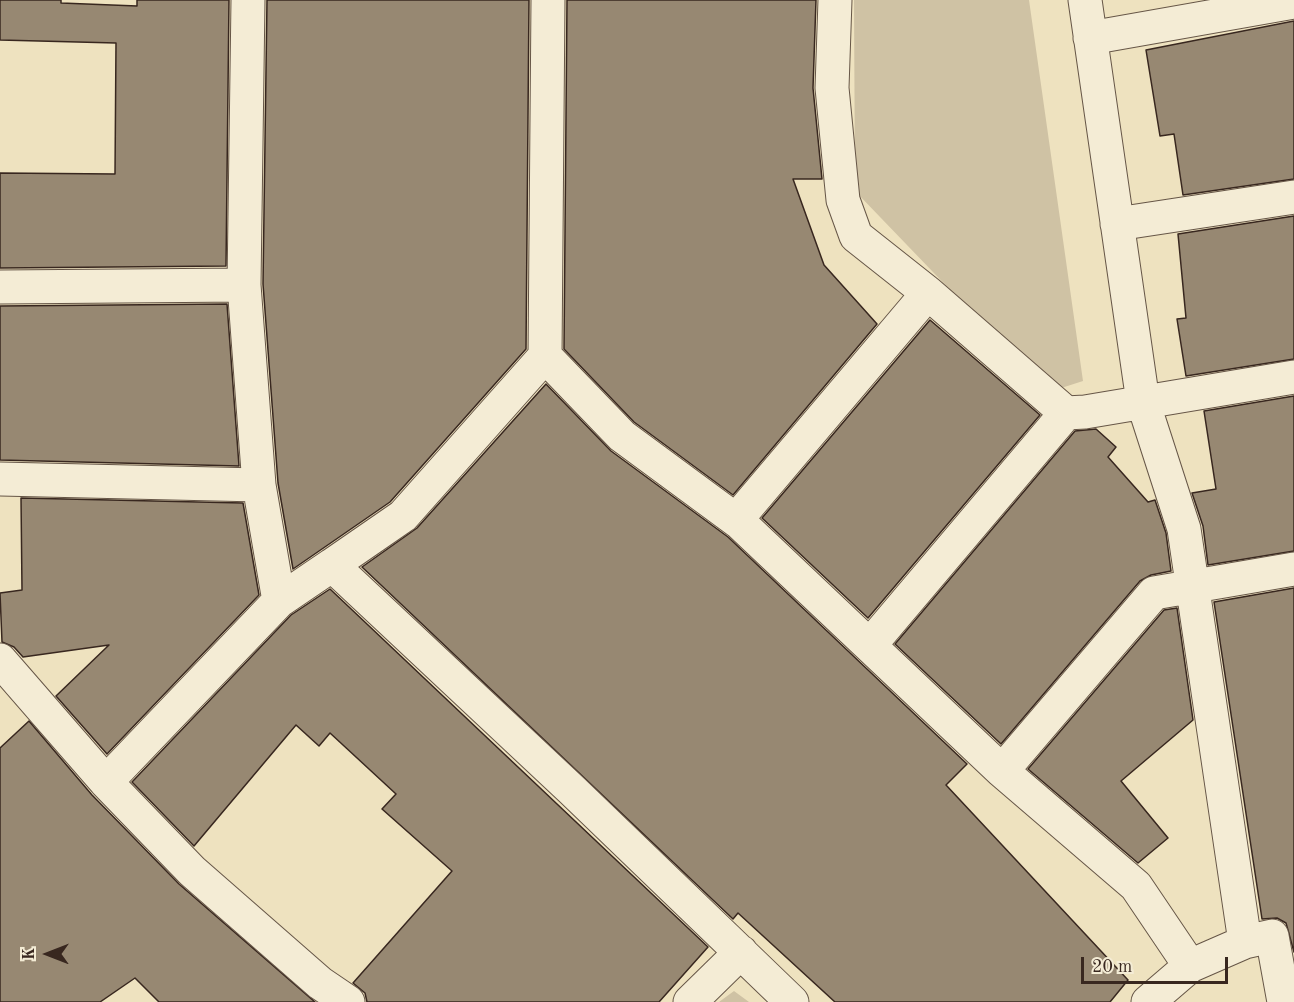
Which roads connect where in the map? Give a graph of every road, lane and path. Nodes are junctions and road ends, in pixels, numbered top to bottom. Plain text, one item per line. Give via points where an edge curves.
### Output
1 (248, 0) edge
2 (548, 0) edge
3 (835, 0) edge
4 (1085, 0) edge
5 (1294, 2) edge
6 (1090, 38) junction
7 (1294, 197) edge
8 (1117, 224) junction
9 (244, 285) junction
10 (0, 287) edge
11 (928, 293) junction
12 (545, 356) junction
13 (1294, 377) edge
14 (1143, 402) junction
15 (1066, 413) junction
16 (0, 479) edge
17 (259, 485) junction
18 (736, 520) junction
19 (332, 566) junction
20 (1294, 569) edge
21 (1192, 586) junction
22 (279, 601) junction
23 (870, 645) junction
24 (0, 660) edge
25 (1002, 771) junction
26 (106, 782) junction
27 (1270, 937) edge
28 (741, 952) junction
29 (1190, 966) junction
30 (348, 1002) edge
31 (690, 1002) edge
32 (792, 1002) edge
33 (1148, 1002) edge
34 (1284, 1002) edge

1 - 9 street
2 - 12 street
3 - 11 street via 832,88 843,200 856,236
4 - 6 street
5 - 6 street
6 - 8 street
7 - 8 street
8 - 14 street
9 - 10 street
9 - 17 street
11 - 15 street
11 - 18 street
12 - 18 street via 622,436
12 - 19 street via 403,516
13 - 14 street
14 - 15 street
14 - 21 street via 1184,530
15 - 23 street
16 - 17 street
17 - 22 street
18 - 23 street
19 - 22 street
19 - 28 street
20 - 21 street
21 - 25 street via 1154,593
21 - 27 street
22 - 26 street
23 - 25 street
24 - 26 street
25 - 29 street via 1136,886
26 - 30 street via 192,871
27 - 29 street
27 - 34 street
28 - 31 street
28 - 32 street
29 - 33 street

